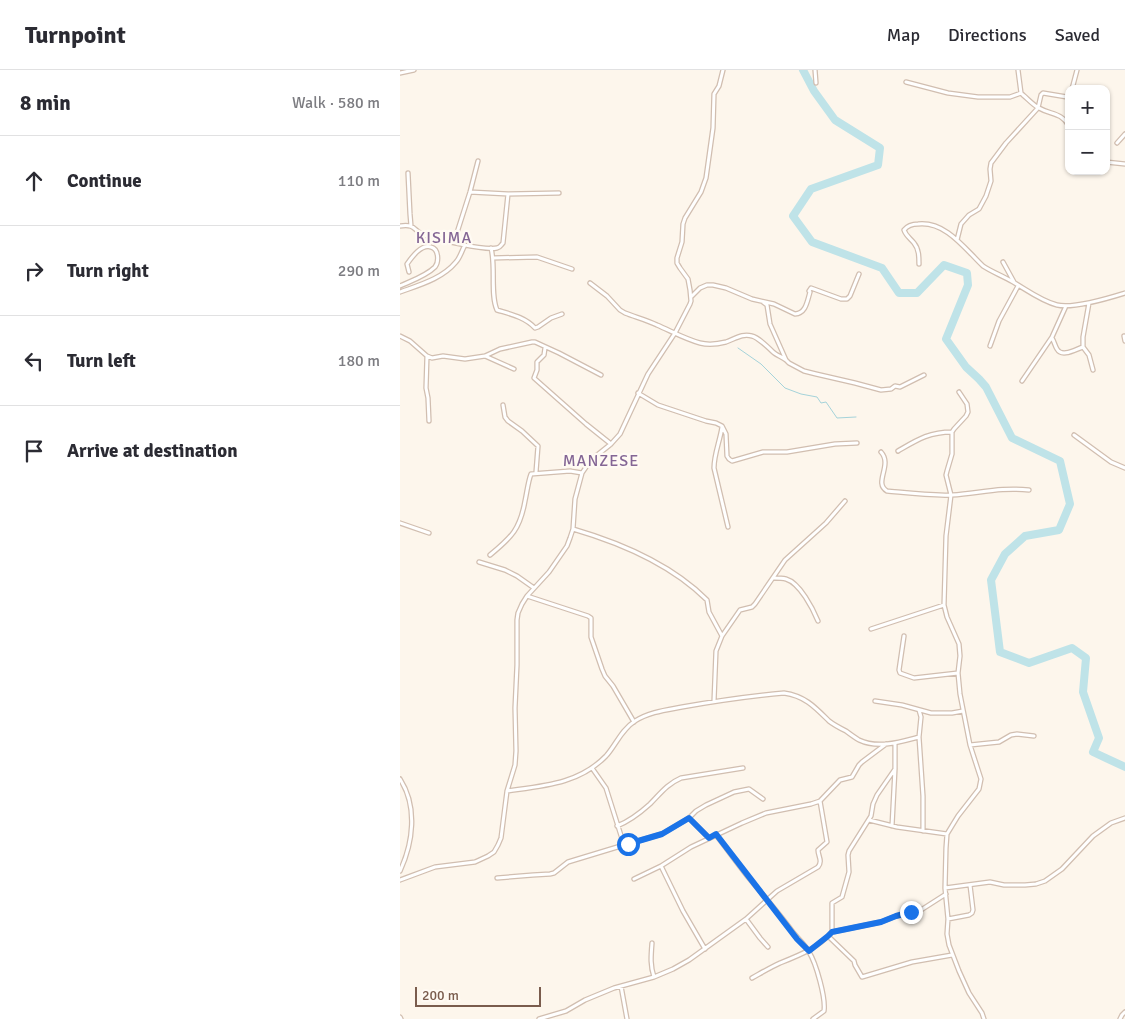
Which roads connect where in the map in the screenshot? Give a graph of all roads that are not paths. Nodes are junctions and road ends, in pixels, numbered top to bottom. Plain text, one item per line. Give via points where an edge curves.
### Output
1 (414, 70) edge
2 (723, 70) edge
3 (814, 70) edge
4 (1018, 70) edge
5 (1077, 70) edge
6 (400, 73) edge
7 (906, 82) dead end
8 (816, 83) dead end
9 (1073, 85) edge
10 (1021, 93) junction
11 (1065, 97) edge
12 (1038, 108) junction
13 (1065, 120) edge
14 (1125, 134) edge
15 (1117, 143) dead end
16 (478, 161) dead end
17 (1110, 162) edge
18 (1125, 164) edge
19 (408, 173) dead end
20 (470, 192) junction
21 (559, 193) dead end
22 (508, 194) junction
23 (400, 226) edge
24 (411, 226) junction
25 (957, 240) junction
26 (454, 242) junction
27 (465, 244) junction
28 (491, 248) junction
29 (493, 258) junction
30 (1003, 262) dead end
31 (919, 264) dead end
32 (572, 269) dead end
33 (409, 272) dead end
34 (859, 274) dead end
35 (1014, 283) junction
36 (590, 284) dead end
37 (400, 286) edge
38 (1018, 286) junction
39 (400, 292) edge
40 (1125, 292) edge
41 (690, 298) junction
42 (763, 301) junction
43 (1089, 303) junction
44 (1066, 306) junction
45 (562, 314) dead end
46 (675, 333) junction
47 (400, 336) edge
48 (1124, 336) edge
49 (1052, 337) junction
50 (1125, 341) edge
51 (990, 346) dead end
52 (1083, 347) junction
53 (545, 348) junction
54 (428, 356) junction
55 (486, 356) junction
56 (786, 360) junction
57 (514, 369) dead end
58 (1093, 370) dead end
59 (601, 375) dead end
60 (924, 375) dead end
61 (1022, 381) dead end
62 (959, 392) dead end
63 (638, 393) junction
64 (503, 405) dead end
65 (429, 421) dead end
66 (722, 426) junction
67 (952, 432) junction
68 (1074, 436) dead end
69 (856, 443) dead end
70 (611, 444) junction
71 (898, 451) dead end
72 (881, 452) dead end
73 (1125, 468) edge
74 (536, 472) junction
75 (582, 472) junction
76 (1029, 490) dead end
77 (951, 495) junction
78 (845, 501) dead end
79 (400, 523) edge
80 (728, 527) dead end
81 (573, 529) junction
82 (429, 532) dead end
83 (490, 555) dead end
84 (479, 562) dead end
85 (774, 578) junction
86 (534, 588) junction
87 (527, 596) junction
88 (944, 606) junction
89 (818, 621) dead end
90 (871, 629) dead end
91 (722, 636) junction
92 (904, 636) dead end
93 (958, 673) junction
94 (875, 701) dead end
95 (714, 702) junction
96 (919, 710) junction
97 (963, 711) junction
98 (634, 722) junction
99 (1034, 736) dead end
100 (919, 737) junction
101 (886, 744) junction
102 (895, 744) junction
103 (970, 744) junction
104 (592, 768) junction
105 (743, 768) dead end
106 (895, 769) junction
107 (400, 779) edge
108 (507, 790) junction
109 (763, 798) dead end
110 (820, 801) junction
111 (689, 818) junction
112 (1125, 818) edge
113 (869, 820) junction
114 (617, 826) junction
115 (892, 826) junction
116 (923, 831) junction
117 (716, 834) junction
118 (947, 834) junction
119 (709, 838) junction
120 (624, 844) junction
121 (661, 866) junction
122 (400, 871) edge
123 (497, 878) dead end
124 (634, 879) dead end
125 (400, 880) edge
126 (970, 885) junction
127 (945, 888) junction
128 (946, 894) junction
129 (767, 899) junction
130 (746, 919) junction
131 (948, 919) junction
132 (832, 932) junction
133 (828, 936) junction
134 (652, 943) dead end
135 (768, 947) dead end
136 (705, 949) junction
137 (809, 951) junction
138 (952, 955) junction
139 (654, 977) junction
140 (752, 978) dead end
141 (621, 986) junction
142 (1125, 1012) edge
143 (539, 1019) edge
144 (626, 1019) edge
145 (813, 1019) edge
146 (984, 1019) edge
147 (1120, 1019) edge

1 - 6 street
2 - 41 street via 714,94 706,178 684,218 677,260 688,279
3 - 8 street
4 - 10 street
5 - 9 street
7 - 10 street via 978,97 1010,97
10 - 12 street
11 - 12 street via 1043,93
12 - 13 street
12 - 25 street via 991,163 991,181 986,196 979,209 961,224
14 - 15 street
16 - 20 street
17 - 18 street
19 - 24 street
20 - 22 street
20 - 26 street
21 - 22 street
22 - 28 street via 503,243
23 - 24 street
24 - 26 street via 421,234
25 - 31 street via 932,224 907,226 904,232 917,248
25 - 35 street via 983,266
26 - 27 street
27 - 28 street
27 - 39 street via 450,269
28 - 29 street
29 - 32 street via 537,257
29 - 45 street via 497,310 515,315 535,328
30 - 35 street
33 - 37 street via 407,264 416,252 427,247 435,249 438,260 434,268
34 - 42 street via 846,299 811,288 804,309 798,314
35 - 38 street
36 - 46 street via 624,313
38 - 44 street via 1047,301
38 - 51 street via 999,320
40 - 43 street
41 - 42 street via 700,288 713,285
41 - 46 street
42 - 56 street
43 - 44 street
43 - 52 street
44 - 49 street
46 - 56 street via 708,344 752,336
46 - 63 street
47 - 54 street
48 - 50 street
49 - 52 street via 1060,353
49 - 61 street
52 - 58 street
53 - 55 street via 532,342 500,349
53 - 59 street
53 - 70 street via 544,356 537,362 534,378
54 - 55 street via 465,359
54 - 65 street
55 - 57 street
56 - 60 street via 810,372 881,390 900,387
62 - 67 street via 968,412
63 - 66 street via 658,405
63 - 70 street via 620,434
64 - 74 street via 505,417 538,446
66 - 69 street via 726,434 727,456 732,461 763,452
66 - 80 street via 714,468
67 - 71 street via 934,433
67 - 77 street via 952,454 946,475
68 - 73 street
70 - 75 street
72 - 77 street via 885,459 884,490
74 - 75 street
74 - 83 street via 530,476 517,528
75 - 81 street via 575,499
76 - 77 street via 1009,488
77 - 88 street
78 - 85 street via 785,560
79 - 82 street
81 - 86 street via 567,546
81 - 91 street via 638,553 671,570 707,600
84 - 86 street via 517,576
85 - 89 street via 789,580 808,600
85 - 91 street via 752,607 740,610
86 - 87 street
87 - 98 street via 591,618 591,637 602,669
87 - 108 street via 517,620 516,752
88 - 90 street
88 - 93 street via 959,644
91 - 95 street via 716,651
92 - 93 street via 900,673 914,678
93 - 97 street
94 - 96 street
95 - 98 street via 660,711
95 - 101 street via 794,694 857,739
96 - 97 street via 931,713
96 - 100 street
97 - 103 street
98 - 104 street
99 - 103 street via 1016,734 999,742
100 - 102 street
100 - 116 street
101 - 102 street
101 - 110 street via 862,762 852,777 840,780
102 - 106 street
103 - 118 street via 981,779 979,789
104 - 108 street via 557,783
104 - 114 street via 606,788
105 - 114 street via 681,778 639,814
106 - 113 street via 877,795
106 - 115 street
107 - 122 street via 408,795 412,820 409,850
108 - 125 street via 501,838 494,852 474,862 435,867
109 - 111 street via 749,789 734,792 706,804
110 - 117 street via 766,813
110 - 129 street via 827,842 818,850 820,864
111 - 119 street
111 - 120 street via 662,834
112 - 126 street via 1093,836 1062,869 1045,881 1025,885 990,882
113 - 115 street
113 - 132 street via 849,851 849,872 842,897 832,903
114 - 120 street
115 - 116 street
116 - 118 street
117 - 119 street
117 - 129 street
118 - 127 street
119 - 121 street
120 - 123 street via 568,862 554,873
121 - 124 street
121 - 136 street
126 - 127 street
126 - 131 street via 972,913
127 - 128 street
128 - 131 street
128 - 132 street via 921,910
129 - 130 street
129 - 137 street
130 - 135 street
130 - 136 street
131 - 138 street via 947,934
132 - 133 street
133 - 137 street
133 - 138 street via 854,960 862,977 924,959
134 - 139 street via 650,962
136 - 139 street
137 - 140 street
137 - 145 street via 825,1006 824,1011
138 - 146 street
139 - 141 street
141 - 143 street via 566,1011
141 - 144 street
142 - 147 street

